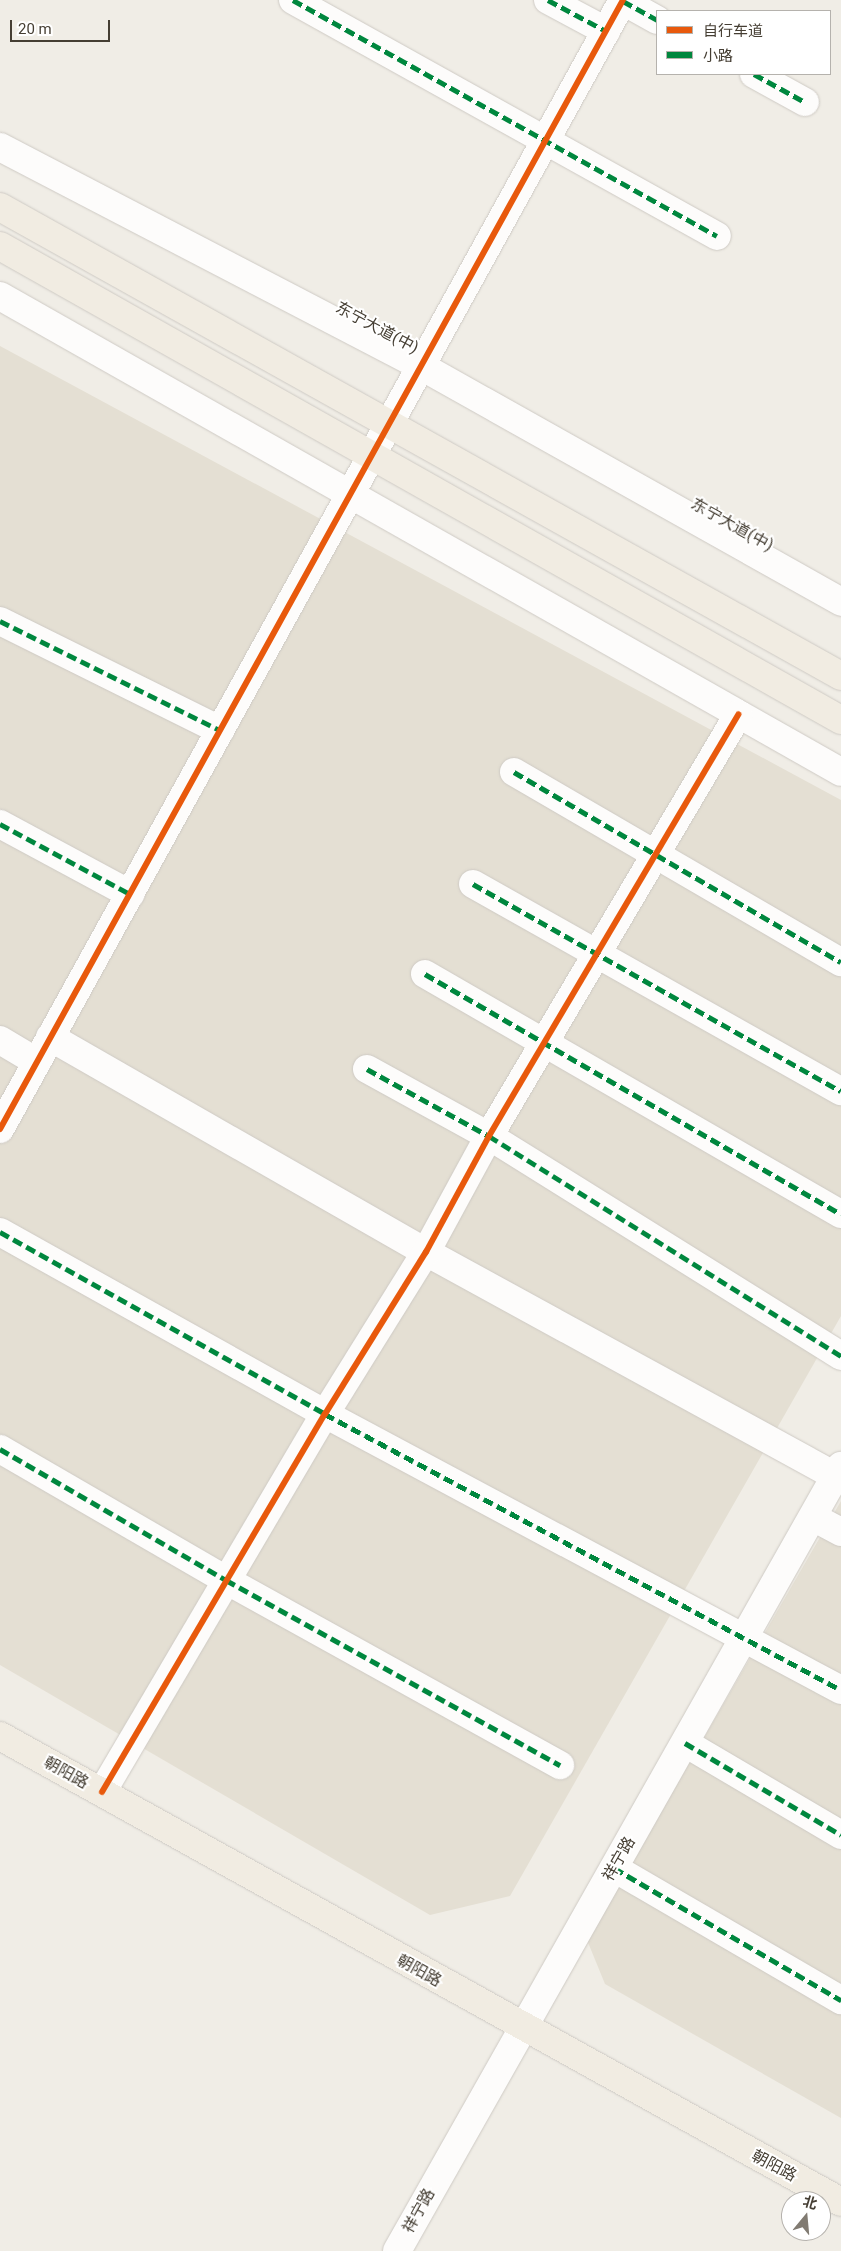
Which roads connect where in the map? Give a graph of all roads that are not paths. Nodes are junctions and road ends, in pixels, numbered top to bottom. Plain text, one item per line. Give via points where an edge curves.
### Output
1 (293, 0) edge
2 (548, 0) edge
3 (623, 1) edge
4 (656, 19) edge
5 (606, 31) junction
6 (756, 75) edge
7 (805, 102) dead end
8 (545, 141) junction
9 (0, 147) edge
10 (0, 207) edge
11 (716, 236) dead end
12 (0, 246) edge
13 (0, 296) edge
14 (421, 366) junction
15 (389, 424) junction
16 (370, 458) junction
17 (350, 495) junction
18 (841, 602) edge
19 (0, 621) edge
20 (841, 676) edge
21 (739, 714) junction
22 (841, 720) edge
23 (220, 730) junction
24 (514, 772) dead end
25 (841, 772) edge
26 (0, 824) edge
27 (657, 853) junction
28 (473, 884) dead end
29 (130, 894) junction
30 (596, 955) junction
31 (841, 962) edge
32 (425, 974) dead end
33 (50, 1038) junction
34 (0, 1040) edge
35 (545, 1042) junction
36 (37, 1062) junction
37 (367, 1069) dead end
38 (841, 1091) edge
39 (0, 1129) edge
40 (489, 1136) junction
41 (841, 1214) edge
42 (0, 1232) edge
43 (426, 1252) junction
44 (841, 1356) edge
45 (325, 1414) junction
46 (0, 1448) edge
47 (838, 1471) edge
48 (813, 1517) junction
49 (841, 1532) edge
50 (226, 1580) junction
51 (745, 1636) junction
52 (841, 1690) edge
53 (0, 1736) edge
54 (685, 1743) junction
55 (560, 1765) dead end
56 (102, 1792) junction
57 (841, 1835) edge
58 (614, 1868) junction
59 (841, 2000) edge
60 (522, 2029) junction
61 (841, 2202) edge
62 (397, 2251) edge

1 - 8 street
2 - 5 street
3 - 4 street
3 - 5 street
5 - 8 street
6 - 7 street
8 - 11 street
8 - 14 street
9 - 14 street, 东宁大道(中)
10 - 15 main road
12 - 16 main road
13 - 17 street
14 - 15 street
14 - 18 street, 东宁大道(中)
15 - 16 street
15 - 20 main road
16 - 17 street
16 - 22 main road
17 - 21 street
17 - 23 street
19 - 23 street
21 - 25 street
21 - 27 street
23 - 29 street
24 - 27 street
26 - 29 street
27 - 30 street
27 - 31 street
28 - 30 street
29 - 33 street
30 - 35 street
30 - 38 street
32 - 35 street
33 - 36 street
33 - 43 street
34 - 36 street
35 - 40 street
35 - 41 street
36 - 39 street
37 - 40 street
40 - 43 street
40 - 44 street
42 - 45 street
43 - 45 street
43 - 47 street
45 - 50 street
45 - 51 street
46 - 50 street
47 - 48 street, 祥宁路
48 - 49 street
48 - 51 street, 祥宁路
50 - 55 street
50 - 56 street
51 - 52 street
51 - 54 street, 祥宁路
53 - 56 main road, 朝阳路
54 - 57 street
54 - 58 street, 祥宁路
56 - 60 main road, 朝阳路
58 - 59 street
58 - 60 street, 祥宁路
60 - 61 main road, 朝阳路
60 - 62 street, 祥宁路

